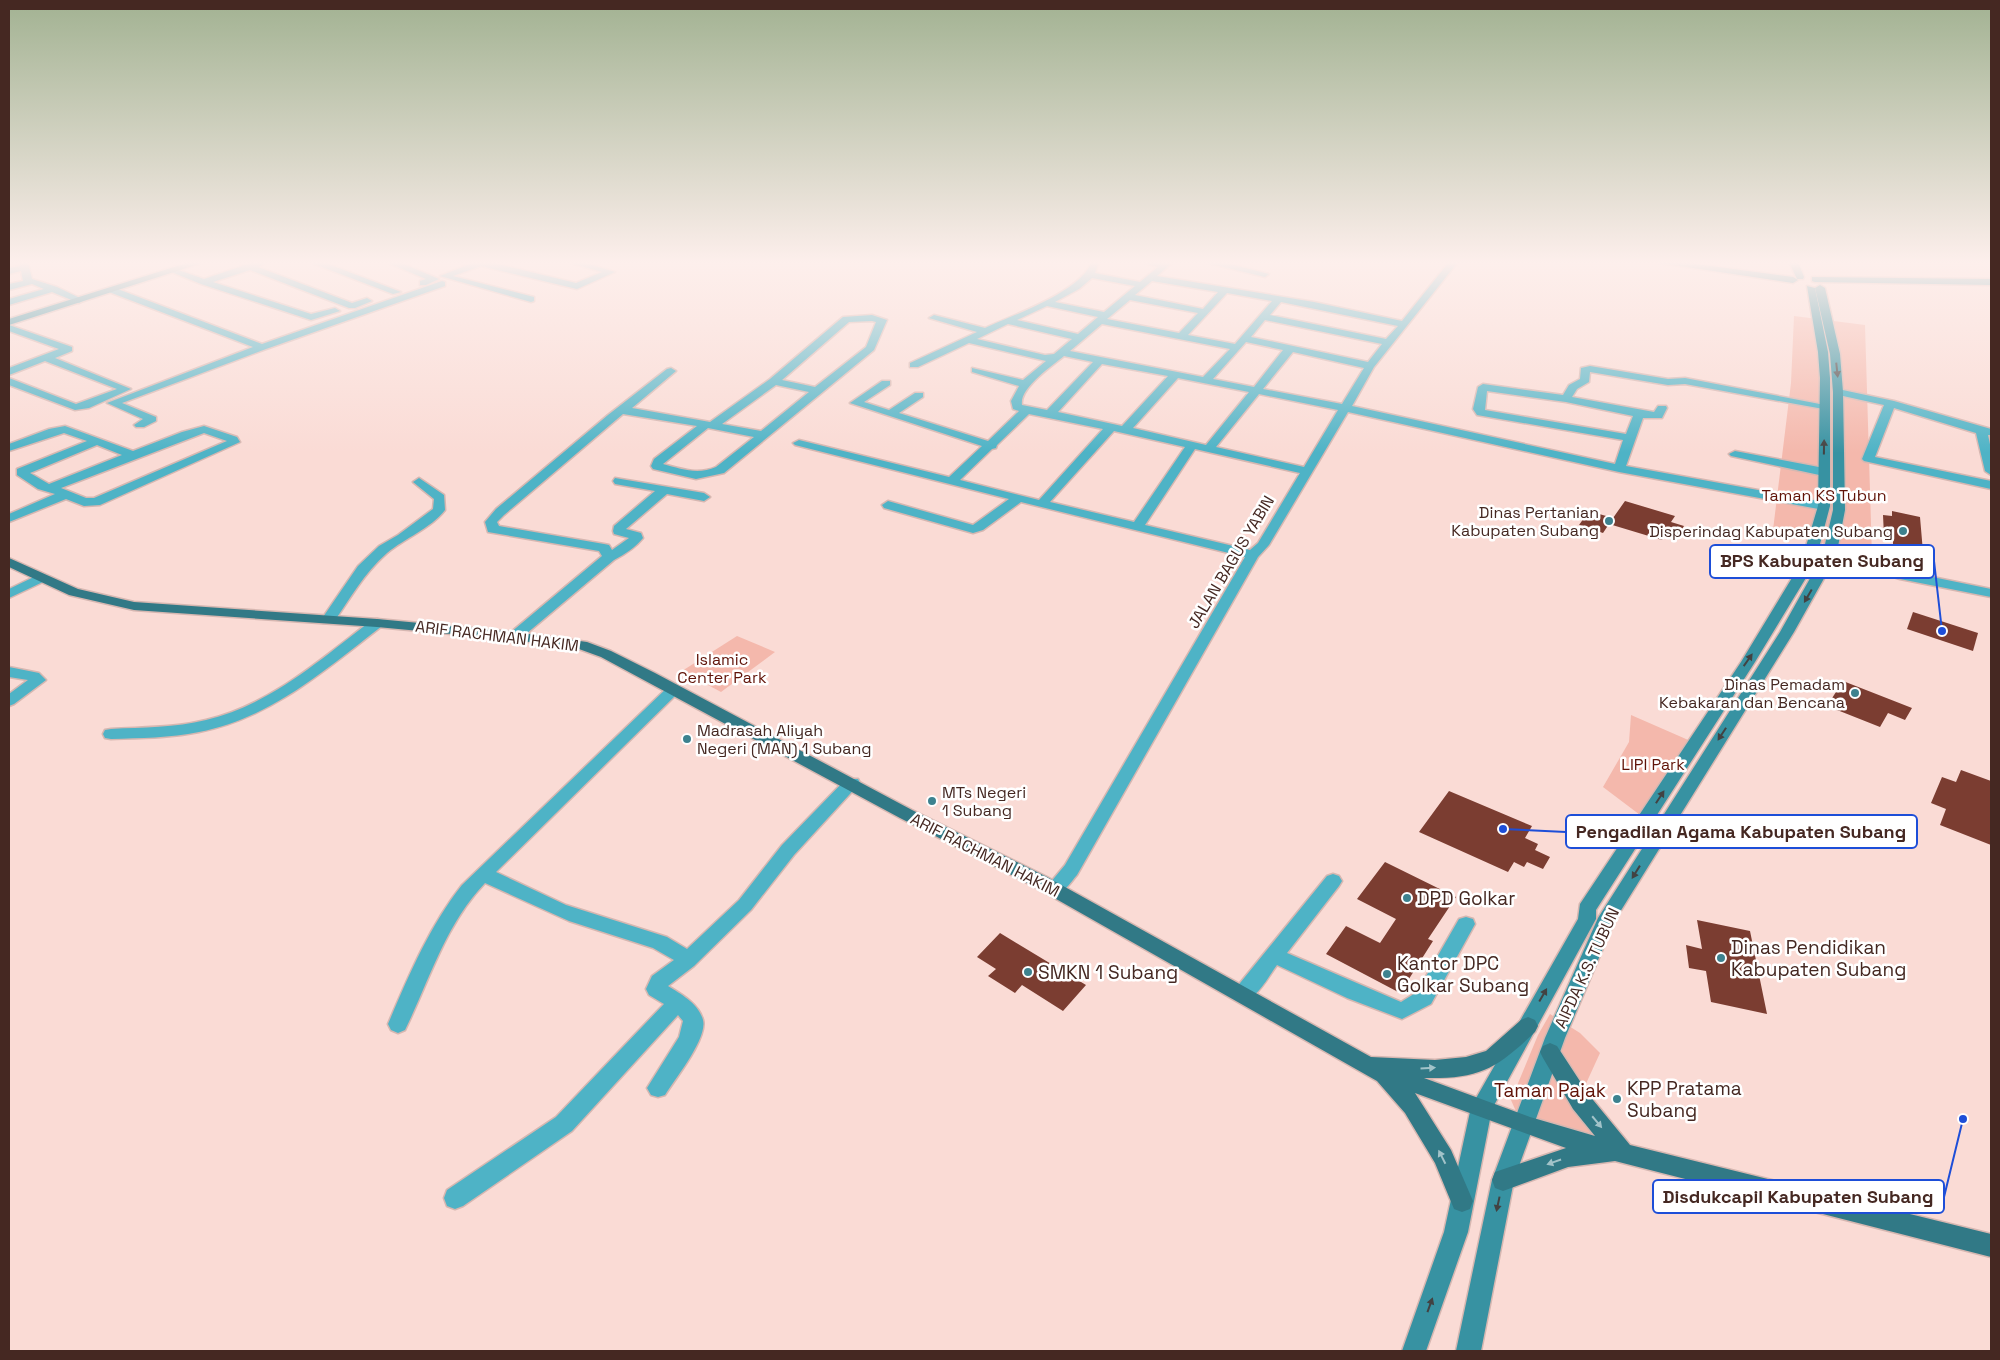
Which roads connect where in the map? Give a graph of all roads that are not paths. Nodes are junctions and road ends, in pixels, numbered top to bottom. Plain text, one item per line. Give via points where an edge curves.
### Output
1 (205, 325) edge
2 (320, 325) edge
3 (840, 325) edge
4 (880, 325) edge
5 (963, 325) edge
6 (997, 325) edge
7 (1026, 325) edge
8 (1096, 325) edge
9 (1136, 325) edge
10 (1192, 325) edge
11 (1256, 325) edge
12 (1304, 325) edge
13 (1403, 325) edge
14 (1818, 325) edge
15 (1825, 325) edge
16 (9, 328) edge
17 (985, 331) junction
18 (1181, 336) junction
19 (1082, 338) junction
20 (968, 340) junction
21 (1240, 343) junction
22 (1390, 343) junction
23 (262, 347) junction
24 (1290, 349) junction
25 (1060, 355) junction
26 (46, 358) junction
27 (1100, 360) junction
28 (914, 365) dead end
29 (1370, 366) junction
30 (976, 370) dead end
31 (672, 371) dead end
32 (9, 372) edge
33 (1175, 375) junction
34 (1206, 380) junction
35 (9, 381) edge
36 (774, 381) junction
37 (886, 383) dead end
38 (1025, 384) junction
39 (1256, 390) junction
40 (817, 391) junction
41 (1838, 392) junction
42 (919, 395) dead end
43 (1566, 399) junction
44 (1890, 404) junction
45 (1344, 408) junction
46 (1662, 408) dead end
47 (1825, 408) junction
48 (1027, 410) junction
49 (621, 411) junction
50 (890, 414) junction
51 (1050, 414) junction
52 (1639, 414) junction
53 (140, 424) dead end
54 (710, 424) junction
55 (1111, 428) junction
56 (1125, 430) junction
57 (1986, 432) edge
58 (764, 435) junction
59 (1629, 438) junction
60 (98, 441) junction
61 (799, 443) dead end
62 (992, 446) junction
63 (1192, 446) junction
64 (9, 448) edge
65 (1208, 450) junction
66 (1735, 454) dead end
67 (132, 455) junction
68 (1619, 468) junction
69 (1306, 471) junction
70 (1991, 471) edge
71 (1824, 472) junction
72 (952, 481) junction
73 (419, 482) dead end
74 (619, 482) dead end
75 (1991, 485) edge
76 (50, 488) junction
77 (664, 490) junction
78 (64, 495) junction
79 (704, 497) dead end
80 (1019, 498) junction
81 (1042, 504) junction
82 (888, 505) dead end
83 (1824, 506) junction
84 (9, 518) edge
85 (1138, 526) junction
86 (1831, 553) junction
87 (1253, 555) junction
88 (609, 557) junction
89 (9, 562) edge
90 (40, 578) junction
91 (1991, 593) edge
92 (9, 594) edge
93 (328, 620) junction
94 (377, 623) junction
95 (515, 636) junction
96 (9, 672) edge
97 (674, 689) junction
98 (9, 701) edge
99 (111, 734) dead end
100 (852, 783) junction
101 (484, 874) junction
102 (1333, 881) dead end
103 (1054, 889) junction
104 (1466, 924) dead end
105 (1275, 956) junction
106 (687, 961) junction
107 (1243, 994) junction
108 (677, 1003) junction
109 (398, 1024) dead end
110 (1528, 1026) junction
111 (1550, 1052) junction
112 (1362, 1063) junction
113 (1384, 1075) junction
114 (658, 1088) dead end
115 (1482, 1107) junction
116 (1526, 1116) junction
117 (1620, 1152) junction
118 (1503, 1180) junction
119 (455, 1198) dead end
120 (1462, 1201) junction
121 (1991, 1246) edge
122 (1414, 1351) edge
123 (1468, 1351) edge

1 - 23 street
2 - 23 street
3 - 36 street
4 - 40 street via 870,348
5 - 17 street
6 - 17 street
7 - 19 street
8 - 19 street
9 - 18 street
10 - 18 street
11 - 21 street
12 - 22 street
13 - 22 street, JALAN BAGUS YABIN
14 - 47 street, AIPDA K.S. TUBUN
15 -> 41 street, AIPDA K.S. TUBUN via 1835,354
16 - 26 street via 68,349
17 - 20 street
18 - 21 street
19 - 25 street
20 - 25 street via 1045,358
20 - 28 street
21 - 24 street
21 - 34 street
22 - 29 street, JALAN BAGUS YABIN
23 - 53 street via 112,404 152,419
24 - 29 street
24 - 39 street
25 - 27 street
25 - 38 street
26 - 32 street
26 - 35 street via 126,389 75,407
27 - 33 street
27 - 51 street
29 - 45 street, JALAN BAGUS YABIN
30 - 38 street
31 - 49 street
33 - 34 street
33 - 56 street
34 - 39 street
36 - 40 street
36 - 54 street
37 - 50 street via 855,403
38 - 48 street via 1015,404
39 - 45 street
39 - 65 street
40 - 58 street
41 - 44 street
41 - 86 street, AIPDA K.S. TUBUN via 1839,510
42 - 50 street
43 - 47 street via 1573,387 1585,380 1585,370 1594,369 1668,382 1685,381
43 - 52 street
43 - 59 street via 1485,386 1478,409 1484,414
44 - 57 street
44 - 75 street via 1868,459
45 - 68 street
45 - 69 street, JALAN BAGUS YABIN
46 - 52 street via 1658,416
71 -> 47 street, AIPDA K.S. TUBUN
48 - 51 street
48 - 62 street
49 - 54 street
49 - 88 street via 491,522 493,528 503,531 604,548
50 - 62 street
51 - 55 street
52 - 59 street
54 - 58 street
54 - 58 street via 658,461 657,466 692,476 713,474
55 - 56 street
55 - 81 street
56 - 63 street
57 - 70 street
59 - 68 street
60 - 64 street via 60,429
60 - 67 street
60 - 76 street via 21,472
61 - 72 street
62 - 72 street
63 - 65 street
63 - 85 street
65 - 69 street
66 - 71 street
67 - 76 street
67 - 78 street via 200,429 212,430 234,440 225,448 96,502
68 - 83 street
69 - 87 street, JALAN BAGUS YABIN via 1263,545
71 - 83 street, AIPDA K.S. TUBUN
72 - 80 street
73 - 93 street via 440,498 439,510 384,549 363,569
74 - 77 street
76 - 78 street
77 - 79 street
77 - 88 street via 619,529 619,532 637,538
78 - 84 street
80 - 81 street
80 - 82 street via 973,528
81 - 85 street
110 -> 83 street, AIPDA K.S. TUBUN via 1587,920 1587,909 1803,574
85 - 87 street
86 - 91 street via 1930,583
86 -> 111 street, AIPDA K.S. TUBUN via 1787,632 1607,918
87 - 103 street, JALAN BAGUS YABIN via 1071,870
88 - 95 street
89 - 90 main road, ARIF RACHMAN HAKIM
90 - 92 street
90 - 93 main road, ARIF RACHMAN HAKIM via 74,592 118,603
93 - 94 main road, ARIF RACHMAN HAKIM
94 - 95 main road, ARIF RACHMAN HAKIM
94 - 99 street via 282,694 258,708 209,726
95 - 97 main road, ARIF RACHMAN HAKIM via 582,645
96 - 98 street via 34,676 38,680
97 - 100 main road, ARIF RACHMAN HAKIM
97 - 101 street
100 - 103 main road, ARIF RACHMAN HAKIM
100 - 106 street via 788,850 745,904
101 - 106 street via 538,901 663,943
101 - 109 street via 463,895 436,938
102 - 105 street
103 - 107 main road, ARIF RACHMAN HAKIM
104 - 105 street via 1424,998 1402,1011
105 - 107 street
106 - 108 street via 656,987
107 - 112 main road, ARIF RACHMAN HAKIM
108 - 114 street via 693,1019 693,1030
108 - 119 street via 558,1129
112 -> 110 main road via 1417,1069 1468,1065 1492,1057
110 - 115 street, AIPDA K.S. TUBUN
111 - 116 street, AIPDA K.S. TUBUN
111 -> 117 main road via 1581,1102
112 - 113 main road, ARIF RACHMAN HAKIM
113 - 115 main road, ARIF RACHMAN HAKIM
120 -> 113 main road via 1443,1157 1413,1106
115 - 116 main road, ARIF RACHMAN HAKIM
115 - 120 street, AIPDA K.S. TUBUN
116 - 117 main road, ARIF RACHMAN HAKIM
116 - 118 street, AIPDA K.S. TUBUN
117 -> 118 main road via 1568,1158
117 - 121 main road, ARIF RACHMAN HAKIM
118 -> 123 street, AIPDA K.S. TUBUN
122 -> 120 street, AIPDA K.S. TUBUN via 1456,1232

